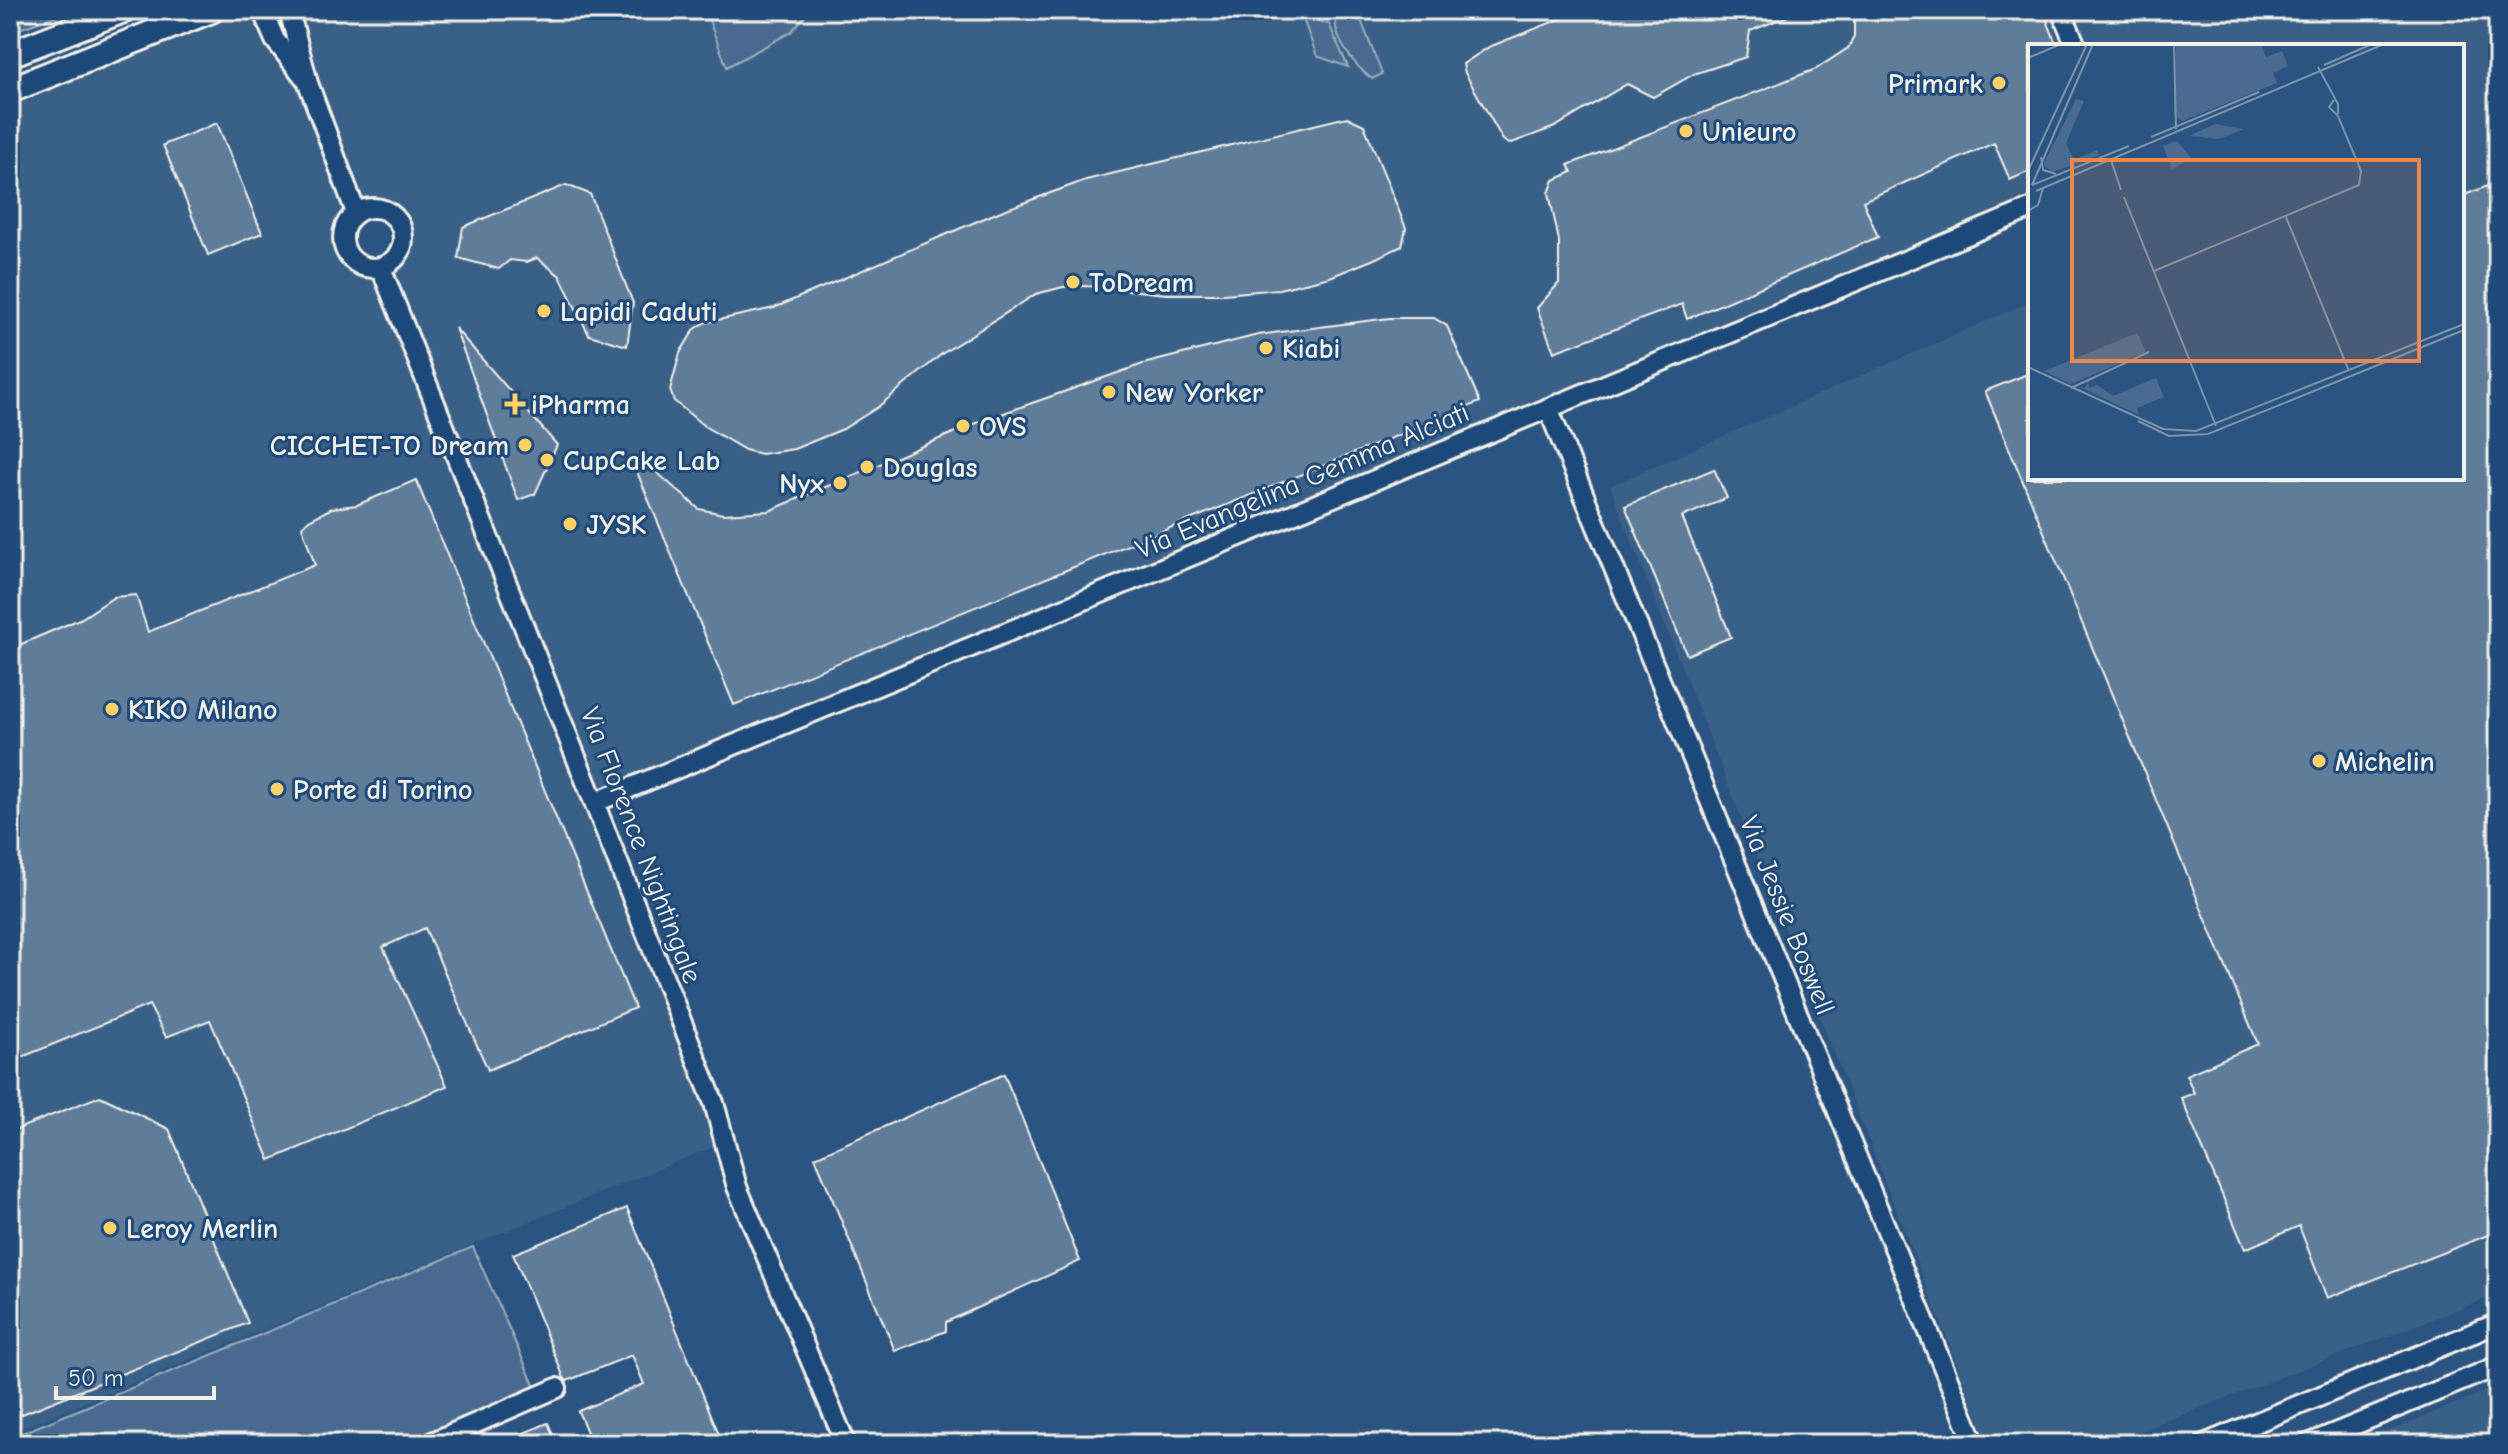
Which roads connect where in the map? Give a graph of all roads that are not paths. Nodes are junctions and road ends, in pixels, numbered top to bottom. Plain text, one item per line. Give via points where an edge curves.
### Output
1 (123, 10) edge
2 (211, 10) edge
3 (262, 10) edge
4 (289, 10) edge
5 (2061, 10) edge
6 (2075, 44) edge
7 (10, 54) edge
8 (308, 83) junction
9 (10, 90) edge
10 (2028, 210) edge
11 (356, 213) junction
12 (381, 268) junction
13 (1548, 408) junction
14 (596, 802) junction
15 (2498, 1323) edge
16 (2498, 1366) edge
17 (557, 1388) dead end
18 (428, 1444) edge
19 (846, 1444) edge
20 (1975, 1444) edge
21 (2204, 1444) edge
22 (2308, 1444) edge

1 - 7 main road
2 - 9 main road
3 - 8 street via 275,40
4 - 8 street
5 - 6 street
8 - 11 street
10 - 13 street, Via Evangelina Gemma Alciati
11 - 12 street via 344,231 348,255 363,266
11 - 12 street via 387,210 400,223 401,251
12 - 14 street, Via Florence Nightingale
13 - 14 street, Via Evangelina Gemma Alciati
13 - 20 street, Via Jessie Boswell
14 - 19 street, Via Florence Nightingale via 605,836 714,1103 737,1187
15 - 21 street
16 - 22 street
17 - 18 street

